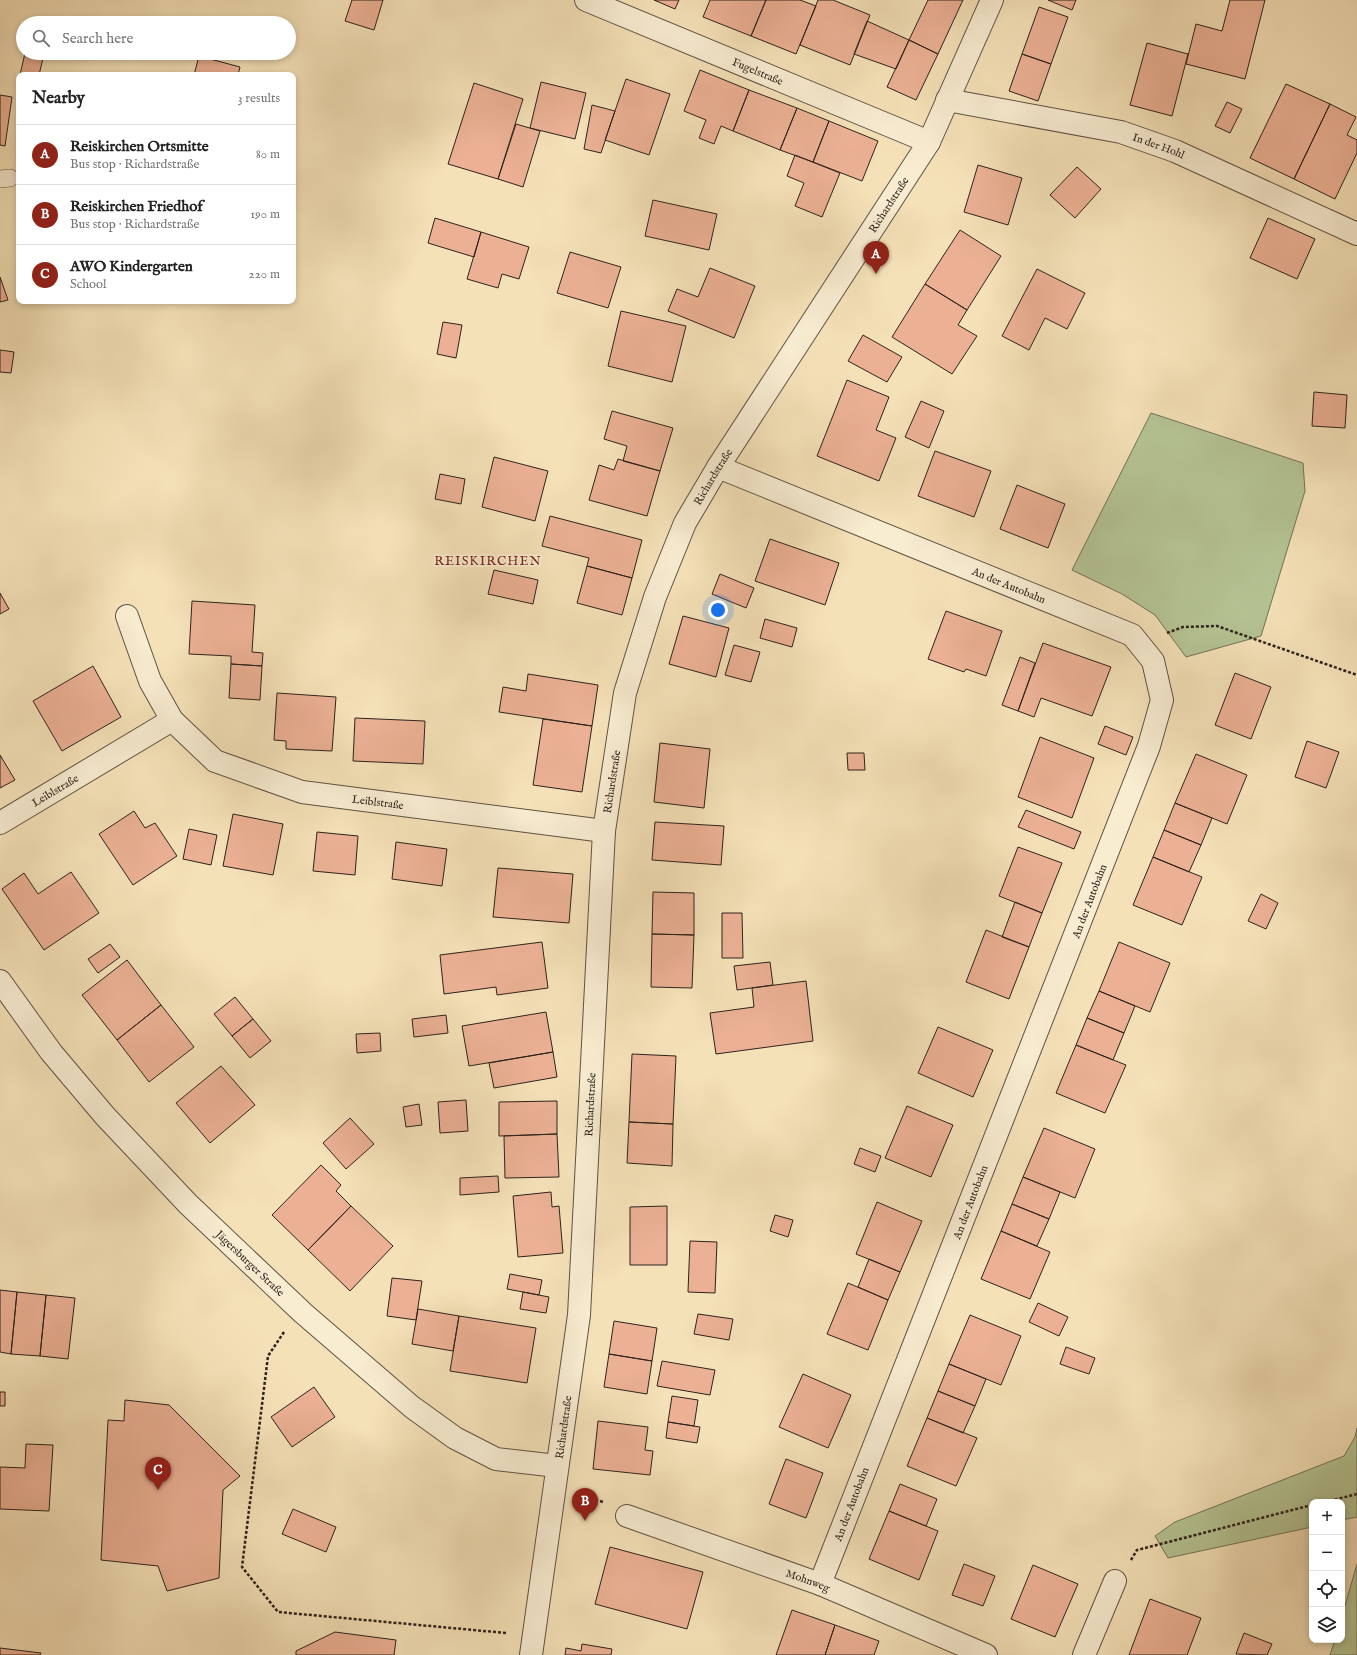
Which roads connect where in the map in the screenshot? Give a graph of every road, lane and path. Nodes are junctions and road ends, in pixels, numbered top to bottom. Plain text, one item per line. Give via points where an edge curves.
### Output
1 (586, 0) edge
2 (992, 0) edge
3 (947, 100) junction
4 (929, 142) junction
5 (1357, 234) edge
6 (718, 467) junction
7 (127, 616) dead end
8 (1141, 646) junction
9 (1357, 675) edge
10 (172, 720) junction
11 (0, 823) edge
12 (604, 831) junction
13 (0, 981) edge
14 (303, 1313) junction
15 (557, 1466) junction
16 (555, 1489) junction
17 (1357, 1494) edge
18 (1337, 1499) edge
19 (1309, 1506) edge
20 (627, 1516) joint
21 (1115, 1581) joint
22 (820, 1584) junction
23 (533, 1645) edge
24 (986, 1655) edge
25 (1084, 1655) edge

1 - 4 street, Fugelstraße
2 - 3 street, Richardstraße
3 - 4 street, Richardstraße
3 - 5 street, In der Hohl via 1121,132 1176,151
4 - 6 street, Richardstraße
6 - 8 street, An der Autobahn via 1132,635
6 - 12 street, Richardstraße via 685,523 655,597 625,693
7 - 10 street, Leiblstraße via 150,681
8 - 9 path via 1182,627 1217,626
8 - 22 street, An der Autobahn via 1153,661 1162,700 1149,746
10 - 11 street, Leiblstraße
10 - 12 street, Leiblstraße via 215,761 302,792
12 - 15 street, Richardstraße via 579,1315
13 - 14 street, Jägersburger Straße via 51,1052 105,1116 188,1204
14 - 15 street, Jägersburger Straße via 412,1407 455,1438 496,1459
14 - 23 path via 285,1331 268,1356 242,1567 278,1612
15 - 16 street, Richardstraße
16 - 20 path via 598,1500
16 - 23 street, Richardstraße
17 - 18 path
19 - 21 path via 1138,1550
20 - 22 street, Mohnweg
21 - 25 street
22 - 24 street, Mohnweg

